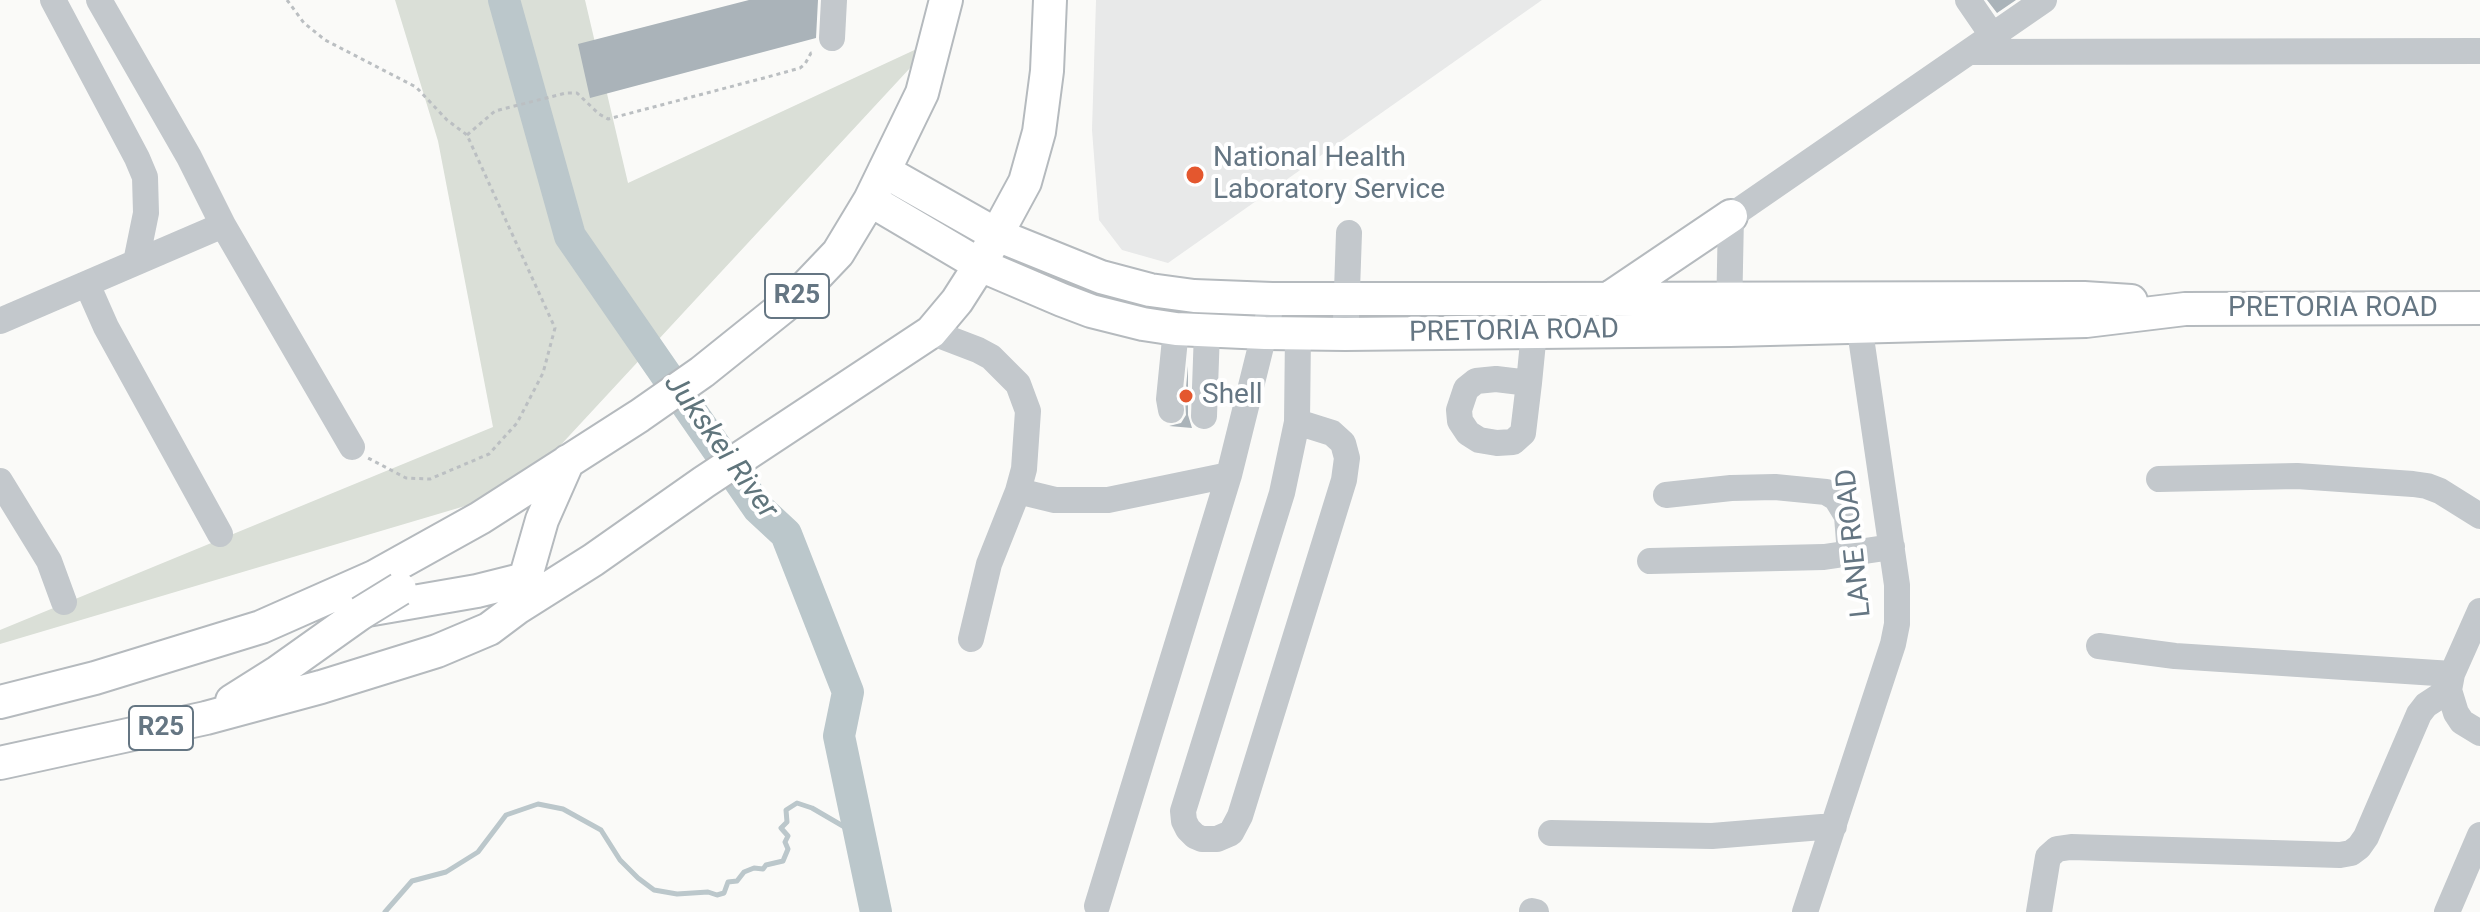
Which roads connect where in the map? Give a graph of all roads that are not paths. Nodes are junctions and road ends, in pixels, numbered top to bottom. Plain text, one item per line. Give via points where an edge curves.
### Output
1 (53, 0) edge
2 (99, 0) edge
3 (834, 0) edge
4 (946, 0) edge
5 (1050, 0) edge
6 (1968, 0) edge
7 (2044, 0) edge
8 (1992, 35) junction
9 (832, 38) road end
10 (2480, 51) edge
11 (1970, 52) junction
12 (884, 171) junction
13 (1025, 182) junction
14 (870, 200) junction
15 (1731, 216) junction
16 (223, 225) junction
17 (1349, 233) dead end
18 (997, 235) junction
19 (1049, 256) junction
20 (136, 262) junction
21 (980, 265) junction
22 (87, 284) junction
23 (1729, 297) junction
24 (1272, 299) junction
25 (1347, 299) junction
26 (1533, 299) junction
27 (1608, 299) junction
28 (2480, 308) edge
29 (1858, 313) junction
30 (0, 321) edge
31 (1192, 330) junction
32 (1730, 330) junction
33 (931, 332) junction
34 (1534, 332) junction
35 (1265, 333) junction
36 (1298, 333) junction
37 (1345, 334) junction
38 (1529, 383) dead end
39 (1244, 419) junction
40 (1297, 422) junction
41 (352, 447) road end
42 (568, 461) junction
43 (1229, 475) junction
44 (2159, 479) dead end
45 (0, 481) edge
46 (1018, 491) junction
47 (1666, 495) dead end
48 (2480, 516) edge
49 (480, 518) junction
50 (220, 534) dead end
51 (1892, 547) junction
52 (1850, 554) junction
53 (1650, 561) dead end
54 (521, 594) junction
55 (64, 602) dead end
56 (2480, 611) edge
57 (261, 627) junction
58 (971, 639) dead end
59 (2099, 646) dead end
60 (2451, 689) junction
61 (0, 702) edge
62 (206, 718) junction
63 (2480, 733) edge
64 (0, 763) edge
65 (1834, 826) junction
66 (1551, 833) dead end
67 (2480, 835) edge
68 (1097, 906) dead end
69 (1805, 912) edge
70 (2039, 912) edge
71 (2447, 912) edge

1 - 20 street via 145,177 146,213
2 - 16 street
3 - 9 street
4 - 12 main road, R25 via 922,93
5 - 13 main road, R25 via 1039,132
6 - 8 street
7 - 8 street
8 - 11 street
10 - 11 street
11 - 15 street
12 - 14 main road, R25
12 - 18 main road, PRETORIA ROAD
13 - 18 main road, R25
13 - 19 main road via 1031,224
14 - 21 main road, PRETORIA ROAD
14 - 42 main road, R25 via 838,253 808,284 702,372
15 - 23 street
15 - 27 main road
16 - 20 street
16 - 41 street
17 - 25 street
18 - 19 main road, PRETORIA ROAD
18 - 21 main road, R25
19 - 24 main road, PRETORIA ROAD via 1150,290
20 - 22 street
21 - 31 main road, PRETORIA ROAD via 1091,311
21 - 33 main road, R25
22 - 30 street
22 - 50 street
23 - 27 main road, PRETORIA ROAD
23 - 29 main road, PRETORIA ROAD
23 - 32 street
24 - 25 main road, PRETORIA ROAD
24 - 35 street
25 - 26 main road, PRETORIA ROAD
25 - 37 street
26 - 27 main road, PRETORIA ROAD
26 - 34 main road
28 - 29 main road, PRETORIA ROAD via 2185,309 2084,298
29 - 32 main road, PRETORIA ROAD
29 - 51 street, LANE ROAD
31 - 35 main road, PRETORIA ROAD
31 - 39 street via 1190,413
32 - 34 main road, PRETORIA ROAD
33 - 46 street via 991,357 1018,384 1029,428
33 - 54 main road, R25 via 593,560
34 - 37 main road, PRETORIA ROAD
34 - 38 street
35 - 36 main road, PRETORIA ROAD
35 - 39 street
36 - 37 main road, PRETORIA ROAD
36 - 40 street
39 - 43 street
40 - 40 street via 1332,433 1343,443 1344,480 1240,816 1231,833 1202,839 1188,829 1183,811 1282,493
42 - 49 main road, R25
42 - 54 main road via 542,520
43 - 46 street via 1108,500 1055,500
43 - 68 street
44 - 48 street via 2297,476 2413,484 2440,491
45 - 55 street via 49,561
46 - 58 street via 989,564
47 - 52 street via 1760,487 1826,492 1847,516
49 - 57 main road, R25 via 374,577
49 - 62 main road, bridge via 400,589
51 - 52 street
51 - 65 street, LANE ROAD via 1898,606 1893,644
52 - 53 street
54 - 57 main road via 477,591
54 - 62 main road, R25 via 489,629 437,651
56 - 60 street
57 - 61 main road, R25
59 - 60 street
60 - 63 street via 2462,722
60 - 70 street via 2419,714 2366,837 2351,853 2057,849 2048,857
62 - 64 main road, R25
65 - 66 street via 1712,836
65 - 69 street, LANE ROAD
67 - 71 street

